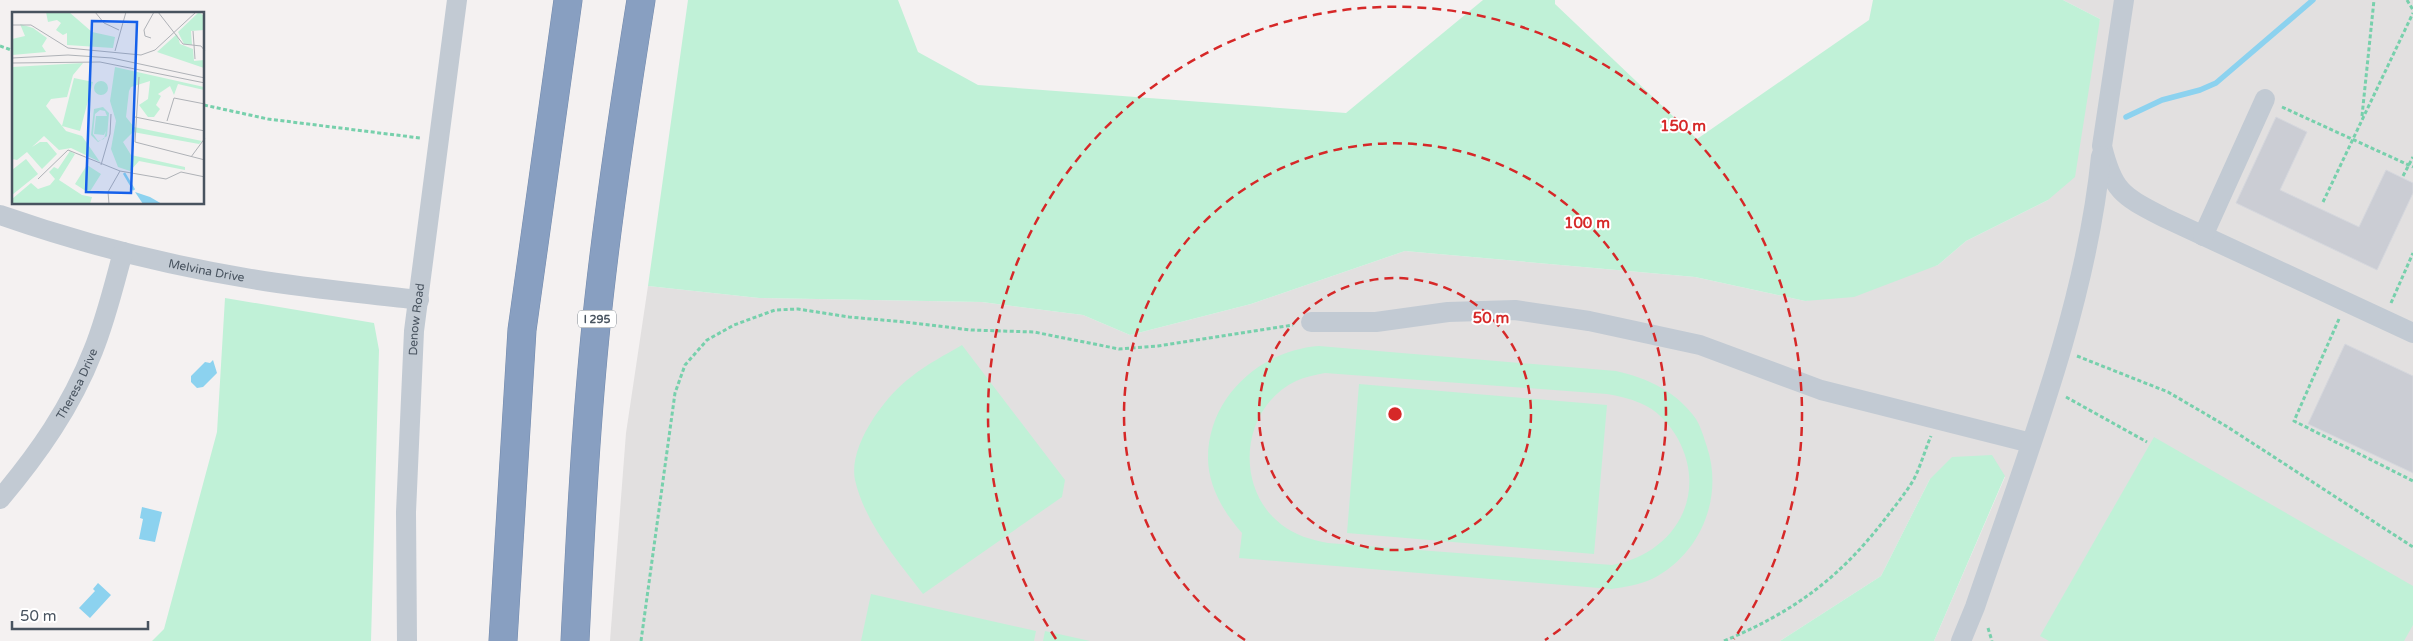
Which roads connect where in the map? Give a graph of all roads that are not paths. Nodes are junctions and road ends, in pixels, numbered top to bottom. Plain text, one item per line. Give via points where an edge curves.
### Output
1 (457, 0) edge
2 (568, 0) edge
3 (642, 0) edge
4 (2124, 0) edge
5 (2265, 99) road end
6 (2102, 146) junction
7 (0, 215) edge
8 (2203, 236) junction
9 (123, 252) junction
10 (418, 300) junction
11 (1311, 322) road end
12 (2413, 333) edge
13 (2031, 443) junction
14 (0, 499) edge
15 (406, 641) edge
16 (503, 641) edge
17 (575, 641) edge
18 (1961, 641) edge

1 - 10 street, Denow Road
2 - 16 highway via 522,330
3 - 17 highway, I 295 via 625,99 595,338
4 - 6 street
5 - 8 street
6 - 8 street via 2115,184 2134,202
6 - 13 street via 2088,244
7 - 9 street, Melvina Drive
8 - 12 street
9 - 10 street, Melvina Drive via 248,279
9 - 14 street, Theresa Drive via 94,350 77,388 44,444
10 - 15 street, Denow Road via 409,409
11 - 13 street via 1376,322 1448,312 1515,310 1589,321 1700,345 1821,390
13 - 18 street via 1976,607

